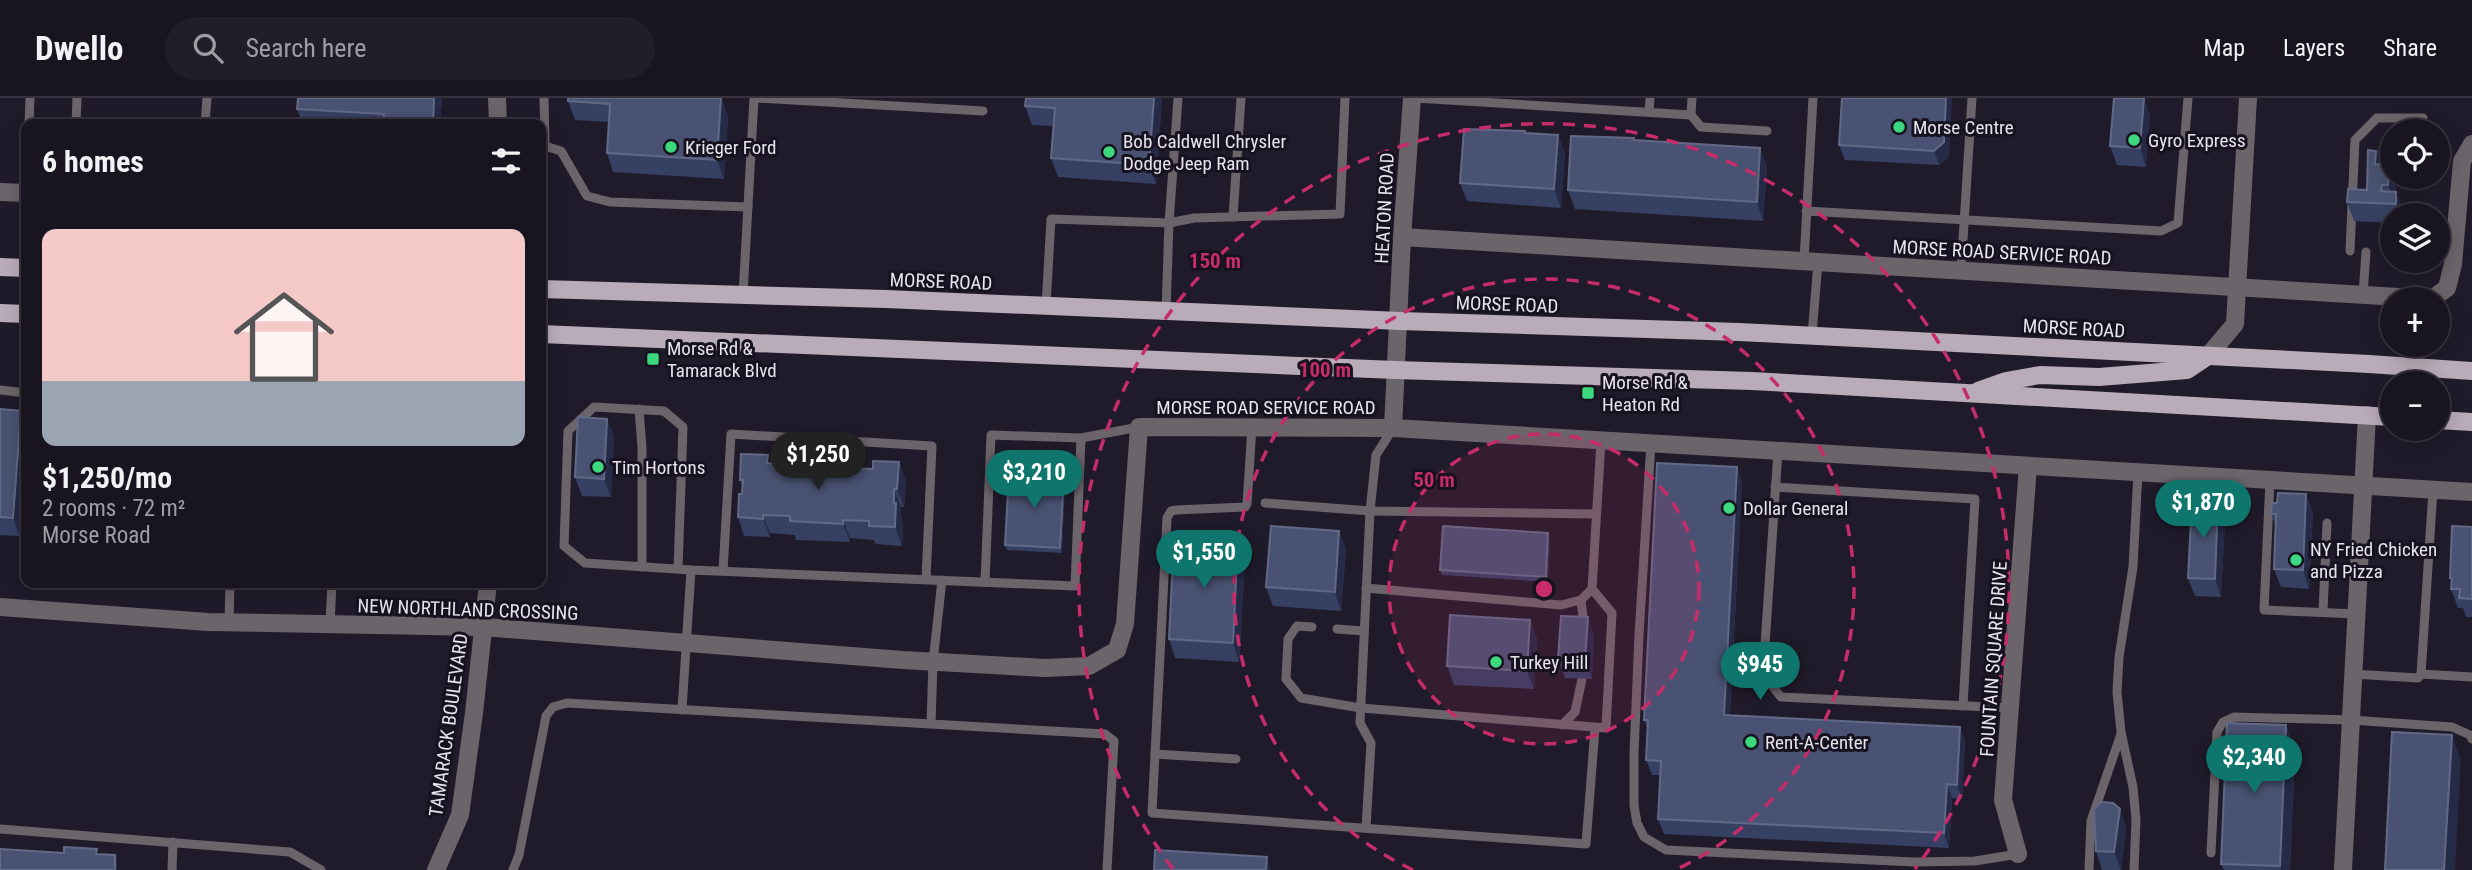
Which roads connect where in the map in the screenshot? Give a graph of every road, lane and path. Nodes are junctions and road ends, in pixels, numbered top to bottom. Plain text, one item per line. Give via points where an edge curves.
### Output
1 (30, 98) edge
2 (77, 98) edge
3 (207, 98) edge
4 (497, 98) edge
5 (544, 98) edge
6 (755, 98) edge
7 (1178, 98) edge
8 (1241, 98) edge
9 (1345, 98) edge
10 (1413, 98) edge
11 (1650, 98) edge
12 (1692, 98) edge
13 (1813, 98) edge
14 (1972, 98) edge
15 (2188, 98) edge
16 (2248, 98) edge
17 (983, 111) dead end
18 (1649, 112) junction
19 (1691, 115) junction
20 (2423, 118) dead end
21 (29, 119) edge
22 (76, 119) edge
23 (205, 119) edge
24 (498, 119) edge
25 (544, 119) edge
26 (1767, 131) dead end
27 (2472, 144) edge
28 (546, 147) edge
29 (0, 192) edge
30 (21, 193) edge
31 (748, 206) junction
32 (1807, 211) junction
33 (1233, 217) junction
34 (1964, 220) junction
35 (1169, 223) junction
36 (1402, 237) junction
37 (2350, 251) dead end
38 (2366, 252) dead end
39 (1811, 262) junction
40 (0, 267) edge
41 (21, 268) edge
42 (1961, 271) junction
43 (2237, 287) junction
44 (546, 289) edge
45 (743, 295) junction
46 (2362, 295) junction
47 (1046, 306) junction
48 (1166, 312) junction
49 (0, 313) edge
50 (21, 314) edge
51 (1400, 321) junction
52 (546, 334) edge
53 (1812, 335) junction
54 (2208, 356) junction
55 (1395, 370) junction
56 (2472, 371) edge
57 (0, 390) edge
58 (21, 392) edge
59 (1972, 393) junction
60 (639, 409) junction
61 (2367, 415) junction
62 (2380, 416) edge
63 (2450, 421) edge
64 (2472, 422) edge
65 (1252, 427) junction
66 (1139, 428) junction
67 (1394, 428) junction
68 (1081, 438) junction
69 (1601, 441) junction
70 (1651, 443) junction
71 (1778, 451) junction
72 (2028, 466) junction
73 (2138, 472) junction
74 (2270, 480) junction
75 (2364, 486) junction
76 (1775, 487) junction
77 (2433, 490) junction
78 (2472, 492) edge
79 (1265, 503) dead end
80 (1370, 511) junction
81 (1596, 514) junction
82 (2327, 523) dead end
83 (642, 566) junction
84 (678, 569) junction
85 (691, 570) junction
86 (723, 571) junction
87 (926, 579) junction
88 (942, 580) junction
89 (985, 582) junction
90 (230, 588) edge
91 (332, 588) edge
92 (487, 588) edge
93 (1366, 588) junction
94 (1591, 589) junction
95 (1581, 600) junction
96 (0, 607) edge
97 (2323, 611) junction
98 (2357, 614) junction
99 (229, 623) junction
100 (330, 624) junction
101 (483, 627) junction
102 (1312, 627) dead end
103 (1337, 629) dead end
104 (1364, 631) junction
105 (1585, 635) edge
106 (688, 643) junction
107 (933, 662) junction
108 (2353, 674) junction
109 (2421, 674) junction
110 (2472, 677) edge
111 (1582, 679) edge
112 (1963, 706) junction
113 (1361, 708) junction
114 (2010, 708) junction
115 (682, 710) junction
116 (2351, 720) junction
117 (931, 724) junction
118 (1562, 726) junction
119 (1595, 727) junction
120 (2121, 732) junction
121 (2472, 739) edge
122 (1155, 754) junction
123 (1236, 759) dead end
124 (1366, 828) junction
125 (0, 829) edge
126 (173, 842) junction
127 (2211, 853) dead end
128 (2018, 854) joint
129 (172, 870) edge
130 (321, 870) edge
131 (436, 870) edge
132 (513, 870) edge
133 (1107, 870) edge
134 (2089, 870) edge
135 (2134, 870) edge
136 (2343, 870) edge

1 - 21 lane
2 - 22 lane
3 - 23 lane
4 - 24 street
5 - 25 lane
6 - 17 lane
6 - 31 lane
7 - 35 lane
8 - 33 lane
9 - 33 lane via 1340,214
10 - 18 lane
10 - 36 street, HEATON ROAD
11 - 18 lane
12 - 19 lane
13 - 32 lane
14 - 34 lane
15 - 34 lane via 2178,223 2161,231
16 - 43 street
18 - 19 lane
19 - 26 lane via 1701,127
20 - 37 lane via 2377,118 2355,140
27 - 46 street, MORSE ROAD SERVICE ROAD via 2462,161 2454,264 2447,288 2432,299
28 - 31 lane via 561,151 587,196 610,202
29 - 30 street
31 - 45 lane
32 - 34 lane
32 - 39 lane
33 - 35 lane
34 - 42 lane
35 - 47 lane via 1051,219
35 - 48 lane
36 - 39 street, MORSE ROAD SERVICE ROAD
36 - 51 street, HEATON ROAD
38 - 46 lane
39 - 42 street, MORSE ROAD SERVICE ROAD
39 - 53 lane
40 - 41 main road
42 - 43 street, MORSE ROAD SERVICE ROAD
43 - 46 street, MORSE ROAD SERVICE ROAD
43 - 54 street via 2235,324
44 - 45 main road, MORSE ROAD
45 - 47 main road, MORSE ROAD
47 - 48 main road, MORSE ROAD
48 - 51 main road, MORSE ROAD
49 - 50 main road
51 - 53 main road, MORSE ROAD
51 - 55 street, MORSE ROAD SERVICE ROAD
52 - 55 main road
53 - 54 main road, MORSE ROAD
54 - 56 main road, MORSE ROAD
54 - 59 main road via 2187,370 2099,377 2040,375
55 - 59 main road
55 - 67 street, MORSE ROAD SERVICE ROAD
57 - 58 lane
59 - 61 main road
60 - 83 lane
60 - 83 lane via 594,407 568,431 564,546 586,563
60 - 84 lane via 664,411 682,428
61 - 62 main road
61 - 75 street
63 - 64 main road
65 - 66 street, MORSE ROAD SERVICE ROAD
65 - 67 street, MORSE ROAD SERVICE ROAD
65 - 122 lane via 1245,507 1176,510 1167,518
66 - 68 lane
66 - 107 street, NEW NORTHLAND CROSSING via 1125,624 1117,650 1089,666
67 - 69 street, MORSE ROAD SERVICE ROAD
67 - 80 lane via 1376,455
68 - 89 lane via 991,435
68 - 89 lane via 1075,586
69 - 70 street, MORSE ROAD SERVICE ROAD
69 - 81 lane
70 - 71 street, MORSE ROAD SERVICE ROAD
70 - 128 lane via 1634,753 1634,805 1644,837 1666,850 1886,861 1975,861
71 - 72 street, MORSE ROAD SERVICE ROAD
71 - 76 lane
72 - 73 street, MORSE ROAD SERVICE ROAD
72 - 114 street, FOUNTAIN SQUARE DRIVE
73 - 74 street, MORSE ROAD SERVICE ROAD
73 - 120 lane via 2133,567 2117,692
74 - 75 street, MORSE ROAD SERVICE ROAD
74 - 97 lane via 2264,610
75 - 77 street, MORSE ROAD SERVICE ROAD
75 - 98 street
76 - 112 lane via 1763,675 1781,696
76 - 112 lane via 1975,499
77 - 78 street, MORSE ROAD SERVICE ROAD
77 - 109 lane
79 - 80 lane
80 - 81 lane
80 - 93 lane
81 - 94 lane
82 - 97 lane
83 - 84 lane
84 - 85 lane
85 - 86 lane
85 - 106 lane
86 - 87 lane
86 - 87 lane via 732,434 932,446
87 - 88 lane
88 - 89 lane
88 - 107 lane
90 - 99 lane
91 - 100 lane
92 - 101 street, TAMARACK BOULEVARD
93 - 95 lane via 1561,605
93 - 104 lane
94 - 95 lane
94 - 119 lane via 1612,613 1605,728
95 - 105 lane
96 - 99 street, NEW NORTHLAND CROSSING
97 - 98 lane
98 - 108 street
99 - 100 street, NEW NORTHLAND CROSSING
100 - 101 street, NEW NORTHLAND CROSSING
101 - 106 street, NEW NORTHLAND CROSSING
101 - 131 street, TAMARACK BOULEVARD via 460,815
102 - 113 lane via 1297,626 1288,639 1286,679 1301,698
103 - 104 lane
104 - 113 lane
106 - 107 street, NEW NORTHLAND CROSSING
106 - 115 lane
107 - 117 lane
108 - 109 lane via 2417,678
108 - 116 street
109 - 110 lane
111 - 118 lane via 1575,712
112 - 114 lane
113 - 118 lane
113 - 124 lane via 1360,723 1371,743
114 - 128 street, FOUNTAIN SQUARE DRIVE via 2003,800
115 - 117 lane
115 - 132 lane via 554,707 546,716
116 - 121 lane via 2452,727
116 - 127 lane via 2234,717 2223,722 2217,732
116 - 136 street
117 - 133 lane via 1105,734 1114,741
118 - 119 lane
119 - 124 lane via 1587,844
120 - 134 lane via 2091,821
120 - 135 lane via 2133,787
122 - 123 lane
122 - 124 lane via 1152,813
125 - 126 lane
126 - 129 lane
126 - 130 lane via 290,852

